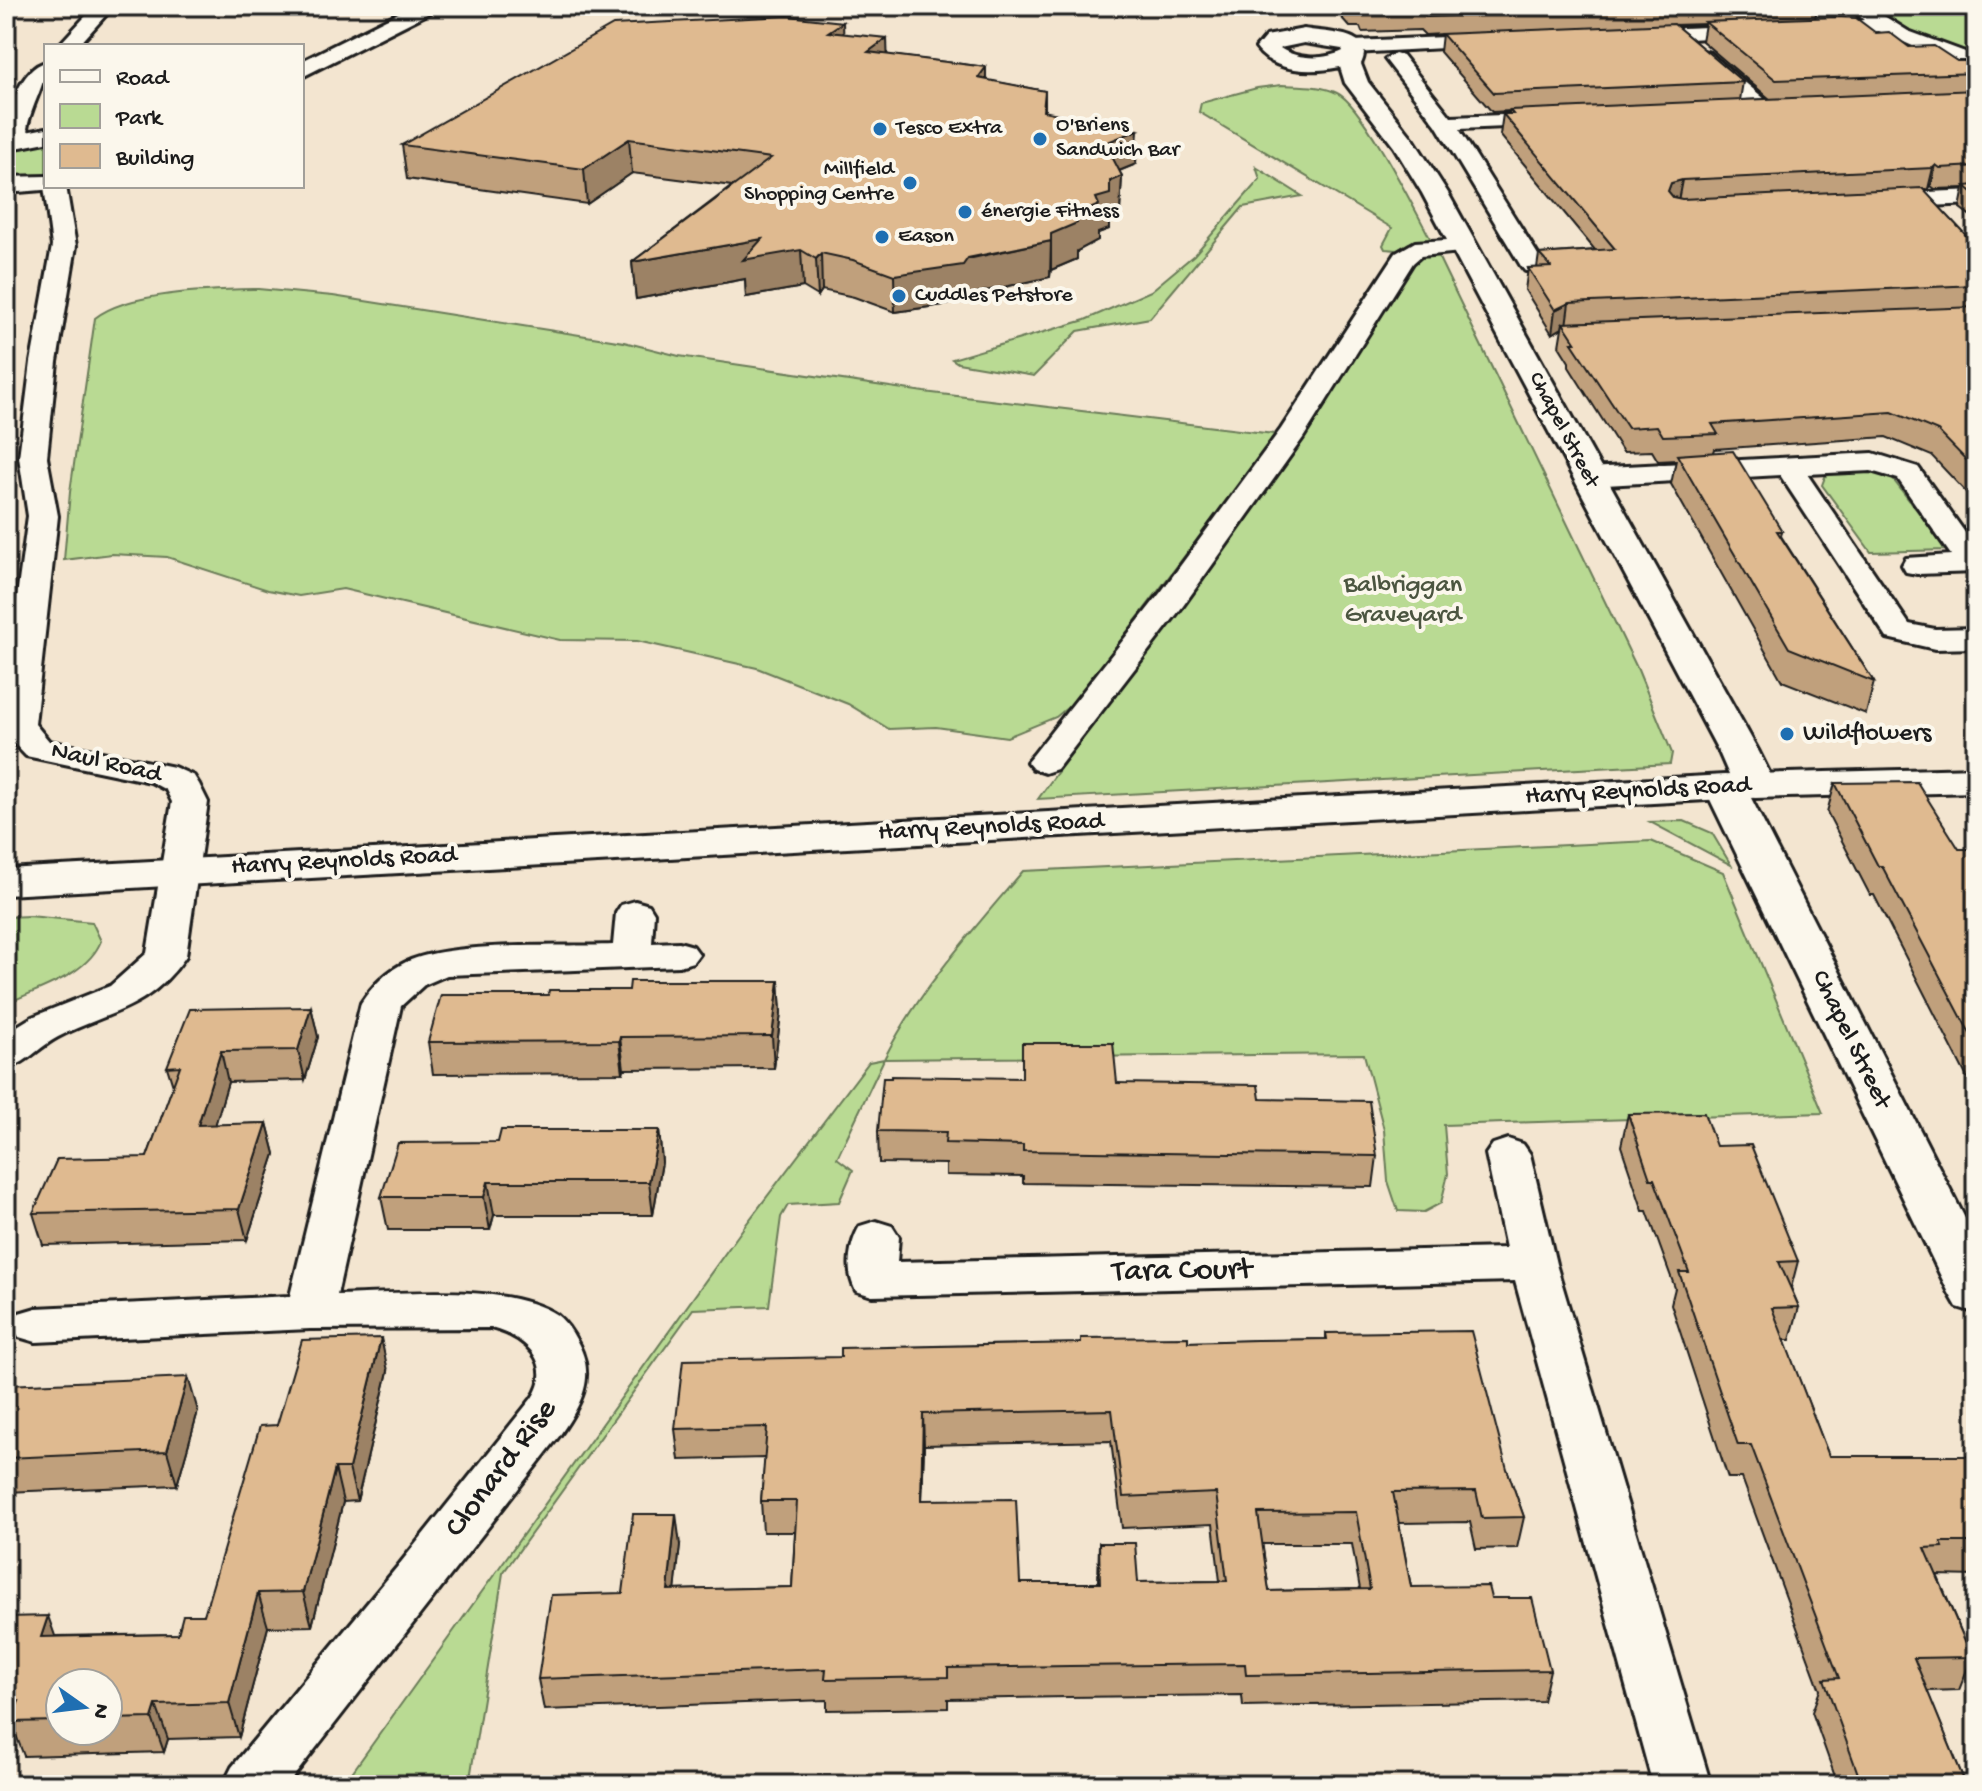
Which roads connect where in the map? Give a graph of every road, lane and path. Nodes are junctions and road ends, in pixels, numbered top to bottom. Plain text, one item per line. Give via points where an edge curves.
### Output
1 (105, 6) edge
2 (428, 6) edge
3 (1857, 6) edge
4 (1880, 25) junction
5 (1677, 34) junction
6 (1623, 36) edge
7 (1274, 41) junction
8 (1512, 41) edge
9 (70, 44) edge
10 (1351, 56) junction
11 (1395, 59) dead end
12 (1976, 62) edge
13 (304, 69) edge
14 (44, 70) edge
15 (1737, 111) edge
16 (1581, 117) edge
17 (1445, 123) junction
18 (25, 139) edge
19 (44, 184) edge
20 (6, 185) edge
21 (55, 188) edge
22 (1976, 197) edge
23 (1855, 203) edge
24 (1463, 246) junction
25 (1533, 266) edge
26 (1787, 465) junction
27 (1588, 477) junction
28 (1917, 565) dead end
29 (1976, 638) edge
30 (1045, 762) dead end
31 (1976, 780) edge
32 (1740, 786) junction
33 (180, 870) junction
34 (6, 882) edge
35 (635, 913) dead end
36 (679, 954) dead end
37 (632, 955) junction
38 (6, 1056) edge
39 (1508, 1154) dead end
40 (876, 1237) dead end
41 (1533, 1264) junction
42 (1976, 1293) edge
43 (310, 1312) junction
44 (36, 1325) dead end
45 (252, 1785) edge
46 (1682, 1785) edge

1 - 9 street
2 - 13 main road
3 - 4 street
4 - 5 street
4 - 12 street
5 - 6 street
5 - 15 street via 1772,109
7 - 10 main road via 1304,36
7 - 10 main road via 1286,34 1296,17
7 - 10 main road via 1267,48 1270,53 1341,74
8 - 10 street
10 - 24 main road, Chapel Street
11 - 17 street
14 - 18 street via 21,101 16,130
16 - 17 street
17 - 25 street
19 - 20 main road
21 - 33 street, Naul Road via 64,246 33,457 43,516 17,719 25,740 38,749 162,774 181,784 190,802
22 - 23 street
24 - 27 main road, Chapel Street
24 - 30 street via 1415,249 1404,258 1285,444
26 - 27 street
26 - 28 street via 1873,462 1908,473 1972,564
26 - 29 street via 1898,631 1935,639
27 - 32 main road, Chapel Street
31 - 32 main road, Harry Reynolds Road
32 - 33 main road, Harry Reynolds Road
32 - 42 main road, Chapel Street
33 - 34 main road, Harry Reynolds Road
33 - 38 street, Naul Road via 166,956 150,975 124,995 50,1025
35 - 37 street
36 - 37 street
37 - 43 street via 447,963 424,967 395,986 381,1003
39 - 41 street
40 - 41 street, Tara Court via 872,1279
41 - 46 street
43 - 44 street, Clonard Rise
43 - 45 street, Clonard Rise via 478,1311 518,1317 542,1327 555,1341 563,1384 485,1496

